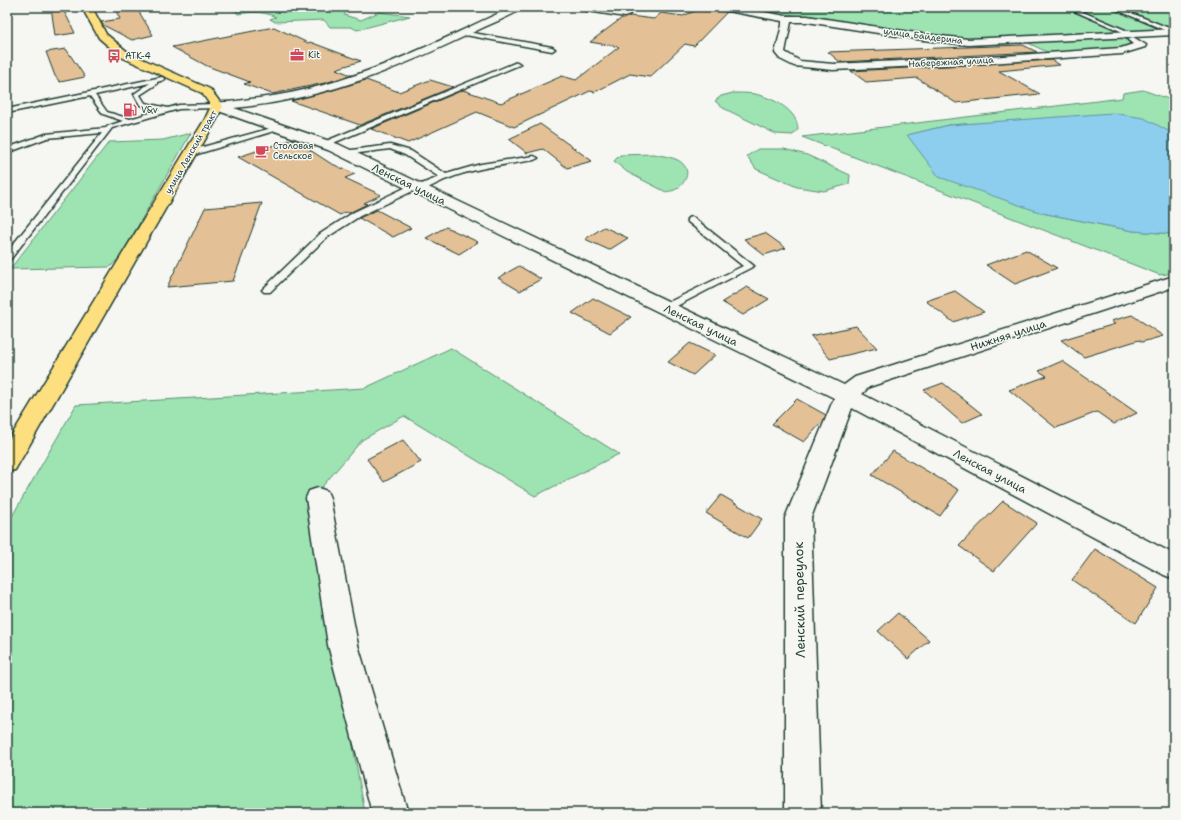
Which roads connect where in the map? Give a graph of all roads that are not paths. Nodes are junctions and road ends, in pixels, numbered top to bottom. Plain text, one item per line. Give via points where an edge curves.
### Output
1 (90, 7) edge
2 (520, 7) edge
3 (582, 7) edge
4 (722, 7) edge
5 (1067, 7) edge
6 (1112, 7) edge
7 (625, 14) dead end
8 (786, 19) junction
9 (1174, 32) edge
10 (462, 33) junction
11 (1129, 35) junction
12 (552, 49) dead end
13 (517, 64) dead end
14 (166, 76) junction
15 (91, 93) junction
16 (217, 106) junction
17 (170, 110) junction
18 (7, 111) edge
19 (130, 121) junction
20 (279, 128) junction
21 (107, 130) junction
22 (323, 144) junction
23 (7, 151) edge
24 (191, 153) junction
25 (344, 153) junction
26 (534, 158) dead end
27 (445, 177) junction
28 (416, 188) junction
29 (691, 220) dead end
30 (7, 258) edge
31 (1174, 281) edge
32 (267, 290) dead end
33 (665, 308) junction
34 (846, 395) junction
35 (7, 463) edge
36 (318, 498) dead end
37 (1174, 567) edge
38 (390, 813) edge
39 (803, 813) edge

1 - 14 main road, улица Ленский тракт via 90,13 102,36 125,55
2 - 10 street
3 - 7 street
4 - 8 street, улица Байдерина
5 - 11 lane
6 - 9 lane
8 - 11 street, улица Байдерина via 807,19 968,42
8 - 11 street, Набережная улица via 787,25 780,53 798,64 833,67 1122,51 1141,45
9 - 11 street, улица Байдерина
10 - 12 lane
10 - 16 street via 388,67 332,87 271,101
13 - 22 lane
14 - 15 lane
14 - 16 main road, улица Ленский тракт via 206,91
14 - 17 lane via 137,94 142,104
15 - 18 lane
15 - 19 lane via 105,113
16 - 17 lane via 180,107
16 - 20 street, Ленская улица
16 - 24 main road, улица Ленский тракт
17 - 19 lane
19 - 21 lane
20 - 22 street, Ленская улица
20 - 24 lane
21 - 23 lane via 46,136
21 - 30 lane
22 - 25 street, Ленская улица
24 - 35 main road, улица Ленский тракт
25 - 27 lane via 390,147 408,153
25 - 28 street, Ленская улица
26 - 27 lane via 481,166
27 - 28 lane
28 - 32 lane via 358,214 323,236
28 - 33 street, Ленская улица
29 - 33 lane via 749,266
31 - 34 street, Нижняя улица via 862,382
33 - 34 street, Ленская улица
34 - 37 street, Ленская улица
34 - 39 street, Ленский переулок via 798,518
36 - 38 street via 343,645

